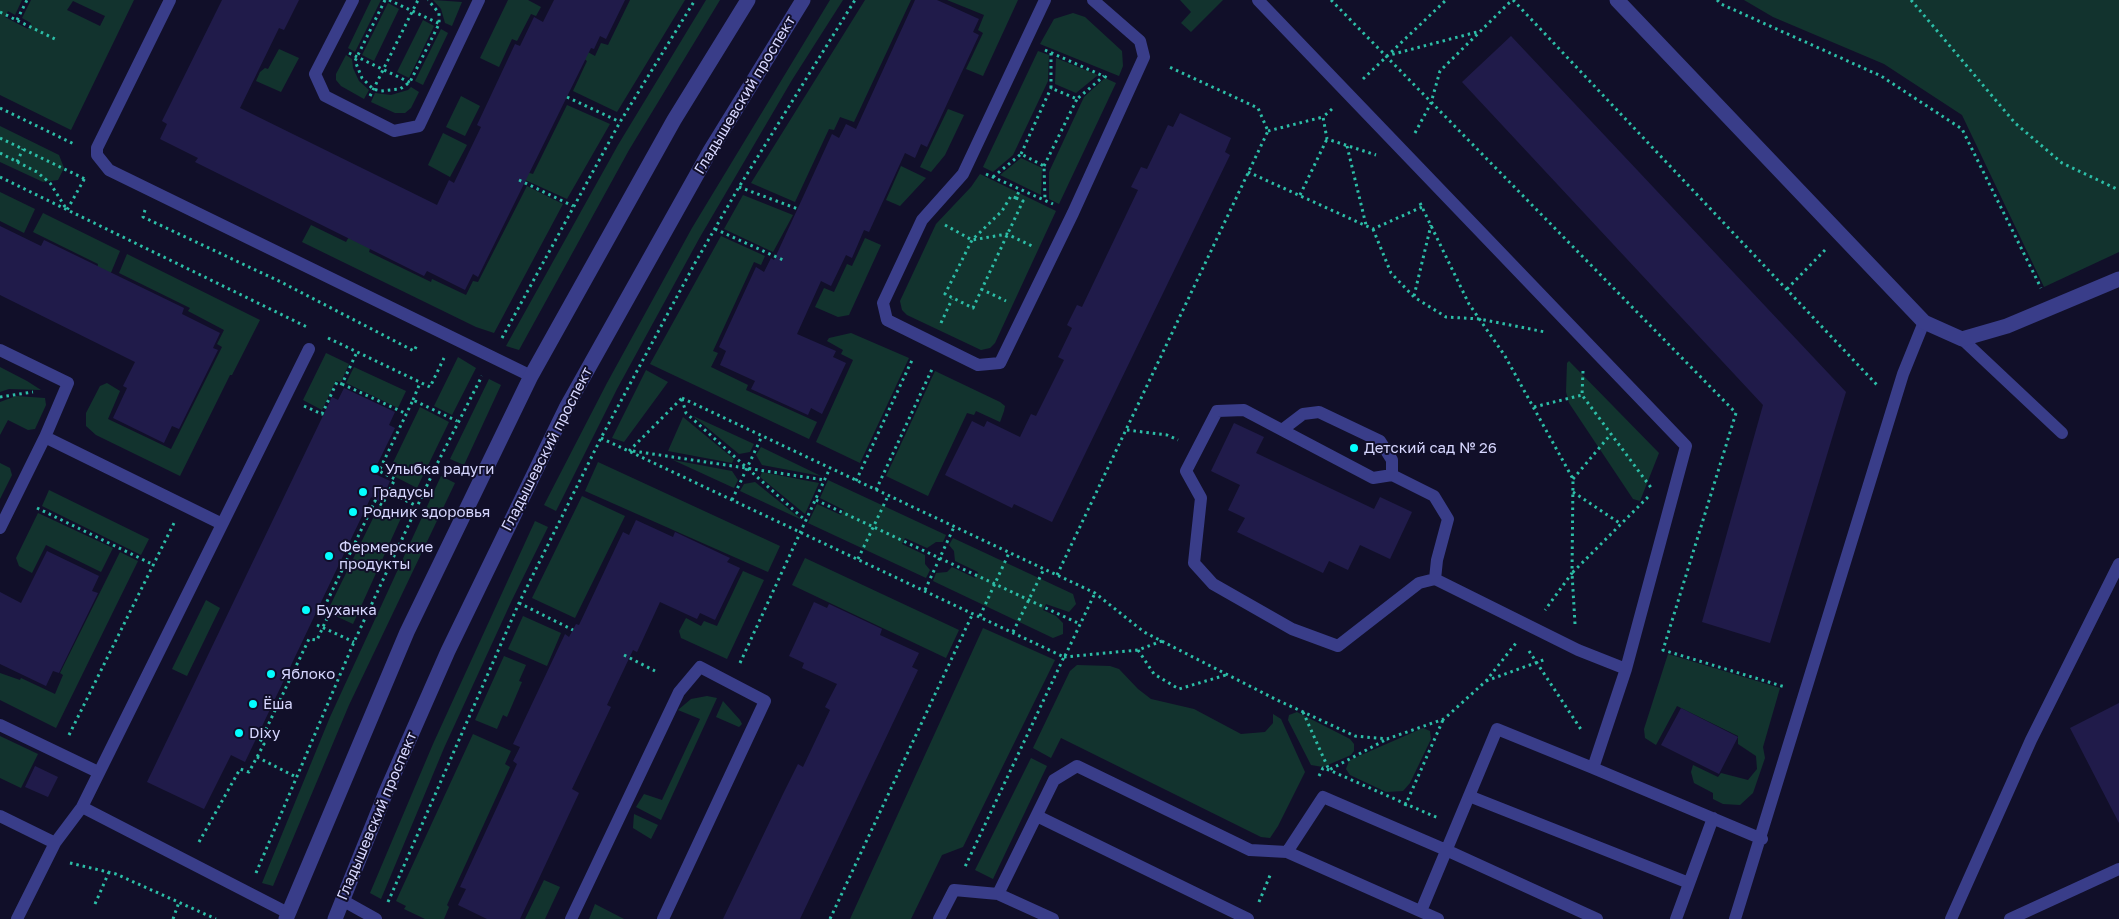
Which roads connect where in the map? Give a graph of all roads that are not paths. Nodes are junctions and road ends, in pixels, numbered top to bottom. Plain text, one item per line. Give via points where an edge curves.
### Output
1 (170, 0) edge
2 (353, 0) edge
3 (479, 0) edge
4 (748, 0) edge
5 (803, 0) edge
6 (1046, 0) edge
7 (1093, 0) edge
8 (1258, 0) edge
9 (1617, 0) edge
10 (2119, 279) edge
11 (1924, 322) junction
12 (1962, 339) junction
13 (309, 349) dead end
14 (0, 350) edge
15 (531, 376) junction
16 (1282, 430) junction
17 (2062, 433) dead end
18 (45, 437) junction
19 (1392, 475) junction
20 (222, 524) junction
21 (0, 528) edge
22 (2119, 564) edge
23 (1435, 579) junction
24 (1626, 669) junction
25 (0, 725) edge
26 (1593, 768) junction
27 (98, 772) junction
28 (1469, 796) junction
29 (82, 807) junction
30 (0, 816) edge
31 (1037, 816) junction
32 (1713, 818) junction
33 (1762, 839) junction
34 (54, 842) junction
35 (1446, 850) junction
36 (1287, 852) junction
37 (2119, 869) edge
38 (1689, 883) junction
39 (998, 894) junction
40 (342, 900) junction
41 (1420, 911) junction
42 (287, 916) edge
43 (17, 919) edge
44 (335, 919) edge
45 (376, 919) edge
46 (571, 919) edge
47 (663, 919) edge
48 (939, 919) edge
49 (1052, 919) edge
50 (1248, 919) edge
51 (1438, 919) edge
52 (1597, 919) edge
53 (1676, 919) edge
54 (1735, 919) edge
55 (1951, 919) edge
56 (2010, 919) edge

1 - 15 lane via 97,148 97,155 109,170
2 - 3 lane via 315,74 325,96 394,130 419,126
4 - 15 street via 674,120
5 - 40 street, Гладышевский проспект via 705,160 566,408 448,651
6 - 7 lane via 963,174 922,220 883,303 887,320 978,365 1000,364 1144,57 1140,41
8 - 24 lane via 1686,446
9 - 11 street
10 - 12 street via 2007,326
11 - 12 street
11 - 33 lane via 1900,383
12 - 17 lane
13 - 20 lane
14 - 18 lane via 68,383
15 - 42 street via 407,632
16 - 19 lane via 1373,478
16 - 19 lane via 1303,414 1319,412 1380,440 1392,460
16 - 23 lane via 1244,410 1217,411 1196,448 1186,471 1200,498 1194,563 1213,584 1292,630 1338,646 1419,583
18 - 20 lane
18 - 21 lane
19 - 23 lane via 1434,496 1448,520
20 - 27 lane
22 - 55 lane via 2031,740
23 - 24 lane via 1578,650
24 - 26 lane
25 - 27 lane
26 - 28 lane via 1497,729
26 - 32 lane
27 - 29 lane
28 - 35 lane
28 - 38 lane
29 - 34 lane
29 - 42 lane
30 - 34 lane
31 - 36 lane via 1054,780 1078,766 1250,850
31 - 39 lane
31 - 50 lane
32 - 33 lane
32 - 38 lane
33 - 54 lane
34 - 43 lane
35 - 36 lane via 1323,797
35 - 41 lane
35 - 52 lane
36 - 41 lane
37 - 56 lane
38 - 53 lane
39 - 48 lane via 954,890
39 - 49 lane
40 - 44 street, Гладышевский проспект
40 - 45 lane
41 - 51 lane
46 - 47 lane via 679,692 700,667 765,701

